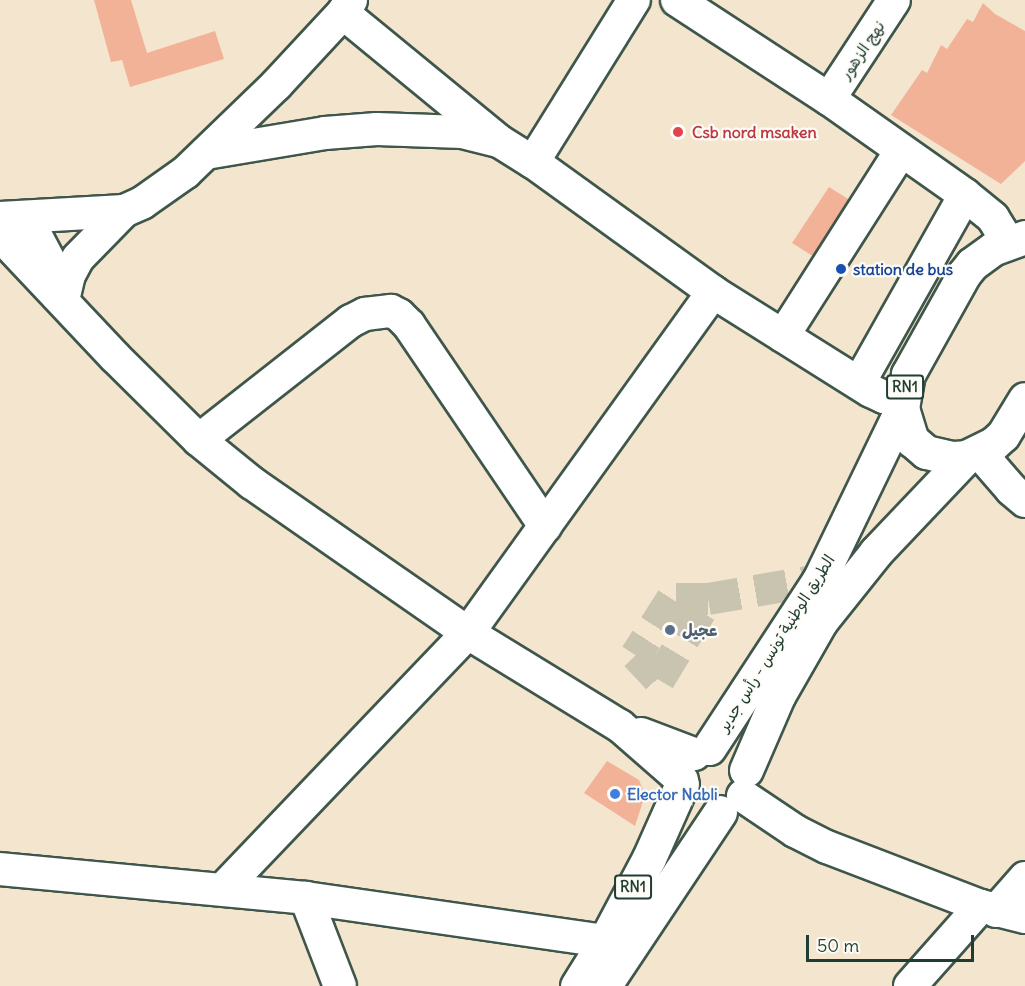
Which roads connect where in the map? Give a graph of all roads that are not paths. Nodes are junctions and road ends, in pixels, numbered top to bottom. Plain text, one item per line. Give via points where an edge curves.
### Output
1 (634, 0) edge
2 (677, 0) edge
3 (894, 0) edge
4 (348, 4) edge
5 (829, 99) junction
6 (499, 141) junction
7 (901, 150) junction
8 (206, 153) junction
9 (532, 162) junction
10 (965, 195) junction
11 (124, 211) junction
12 (13, 219) edge
13 (0, 235) edge
14 (1018, 235) edge
15 (713, 292) junction
16 (72, 305) junction
17 (783, 336) junction
18 (859, 383) junction
19 (1025, 399) edge
20 (902, 403) junction
21 (200, 440) junction
22 (973, 455) junction
23 (1021, 488) edge
24 (545, 526) junction
25 (468, 633) junction
26 (692, 767) junction
27 (736, 793) junction
28 (0, 869) edge
29 (1025, 879) edge
30 (223, 889) junction
31 (306, 898) junction
32 (1001, 911) edge
33 (605, 941) junction
34 (339, 986) edge
35 (577, 986) edge
36 (604, 986) edge
37 (910, 986) edge

1 - 9 street
2 - 5 street
3 - 5 street, نهج الزهور
4 - 6 street
4 - 8 street via 276,85
5 - 7 street
6 - 8 street via 462,132 377,129 325,133
6 - 9 street
7 - 10 street
7 - 17 street
8 - 11 street via 166,187
9 - 15 street
10 - 14 street
10 - 18 street
11 - 12 street
11 - 16 street via 78,258 69,275
12 - 16 street
13 - 16 street
14 - 20 main road, RN1 via 982,256 964,274 908,375
15 - 17 street
15 - 24 street
16 - 21 street via 115,357
17 - 18 street
18 - 20 street
19 - 22 main road, RN1 via 1003,435
20 - 22 main road, RN1 via 912,440 926,452 940,457
20 - 26 main road, الطريق الوطنية تونس - رأس جدير / RN1 via 819,580
21 - 24 street via 351,321 365,314 391,311 409,325
21 - 25 street via 252,483
22 - 23 street
22 - 27 main road, الطريق الوطنية تونس - رأس جدير / RN1 via 876,552 822,621 778,696
24 - 25 street
25 - 26 street
25 - 30 street
26 - 27 main road via 685,794 700,808
26 - 27 main road via 728,750 742,762
26 - 33 main road, الطريق الوطنية تونس - رأس جدير / RN1
27 - 32 street via 827,847
27 - 36 main road, الطريق الوطنية تونس - رأس جدير / RN1
28 - 30 street
29 - 32 street
30 - 31 street
31 - 33 street
31 - 34 street
32 - 37 street
33 - 35 main road, الطريق الوطنية تونس - رأس جدير / RN1

